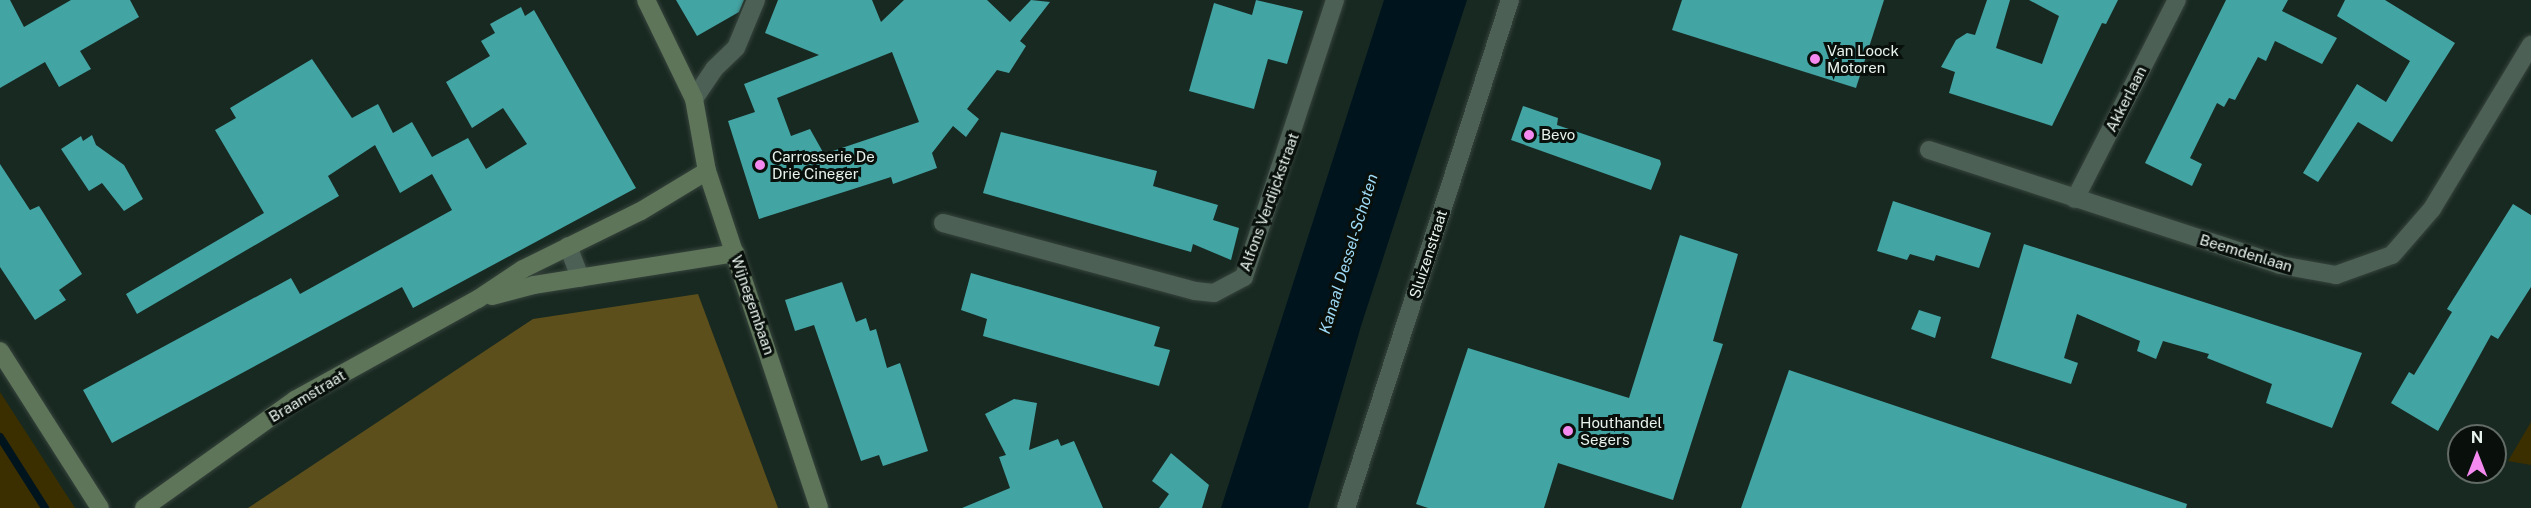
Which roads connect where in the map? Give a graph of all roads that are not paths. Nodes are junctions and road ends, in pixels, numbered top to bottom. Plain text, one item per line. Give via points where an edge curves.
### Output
1 (646, 0) edge
2 (756, 0) edge
3 (1335, 0) edge
4 (1510, 0) edge
5 (2176, 0) edge
6 (2531, 45) edge
7 (694, 99) junction
8 (1929, 150) dead end
9 (707, 171) junction
10 (2075, 199) junction
11 (943, 223) dead end
12 (568, 246) junction
13 (735, 253) junction
14 (580, 278) junction
15 (478, 299) junction
16 (0, 351) edge
17 (100, 508) edge
18 (144, 508) edge
19 (819, 508) edge
20 (1346, 508) edge

1 - 7 street, Wijnegembaan
2 - 7 street via 736,48 714,69
3 - 11 street, Alfons Verdijckstraat via 1244,277 1237,281 1214,293 1194,291
4 - 20 street, Sluizenstraat
5 - 10 street, Akkerlaan
6 - 10 street, Beemdenlaan via 2432,209 2392,255 2336,275 2280,266
7 - 9 street, Wijnegembaan
8 - 10 street, Beemdenlaan
9 - 12 street, Braamstraat via 641,211
9 - 13 street, Wijnegembaan
12 - 14 street
12 - 15 street, Braamstraat via 523,269
13 - 14 street, Braamstraat
13 - 19 street, Wijnegembaan
14 - 15 street, Braamstraat
15 - 18 street, Braamstraat via 295,400
16 - 17 street

